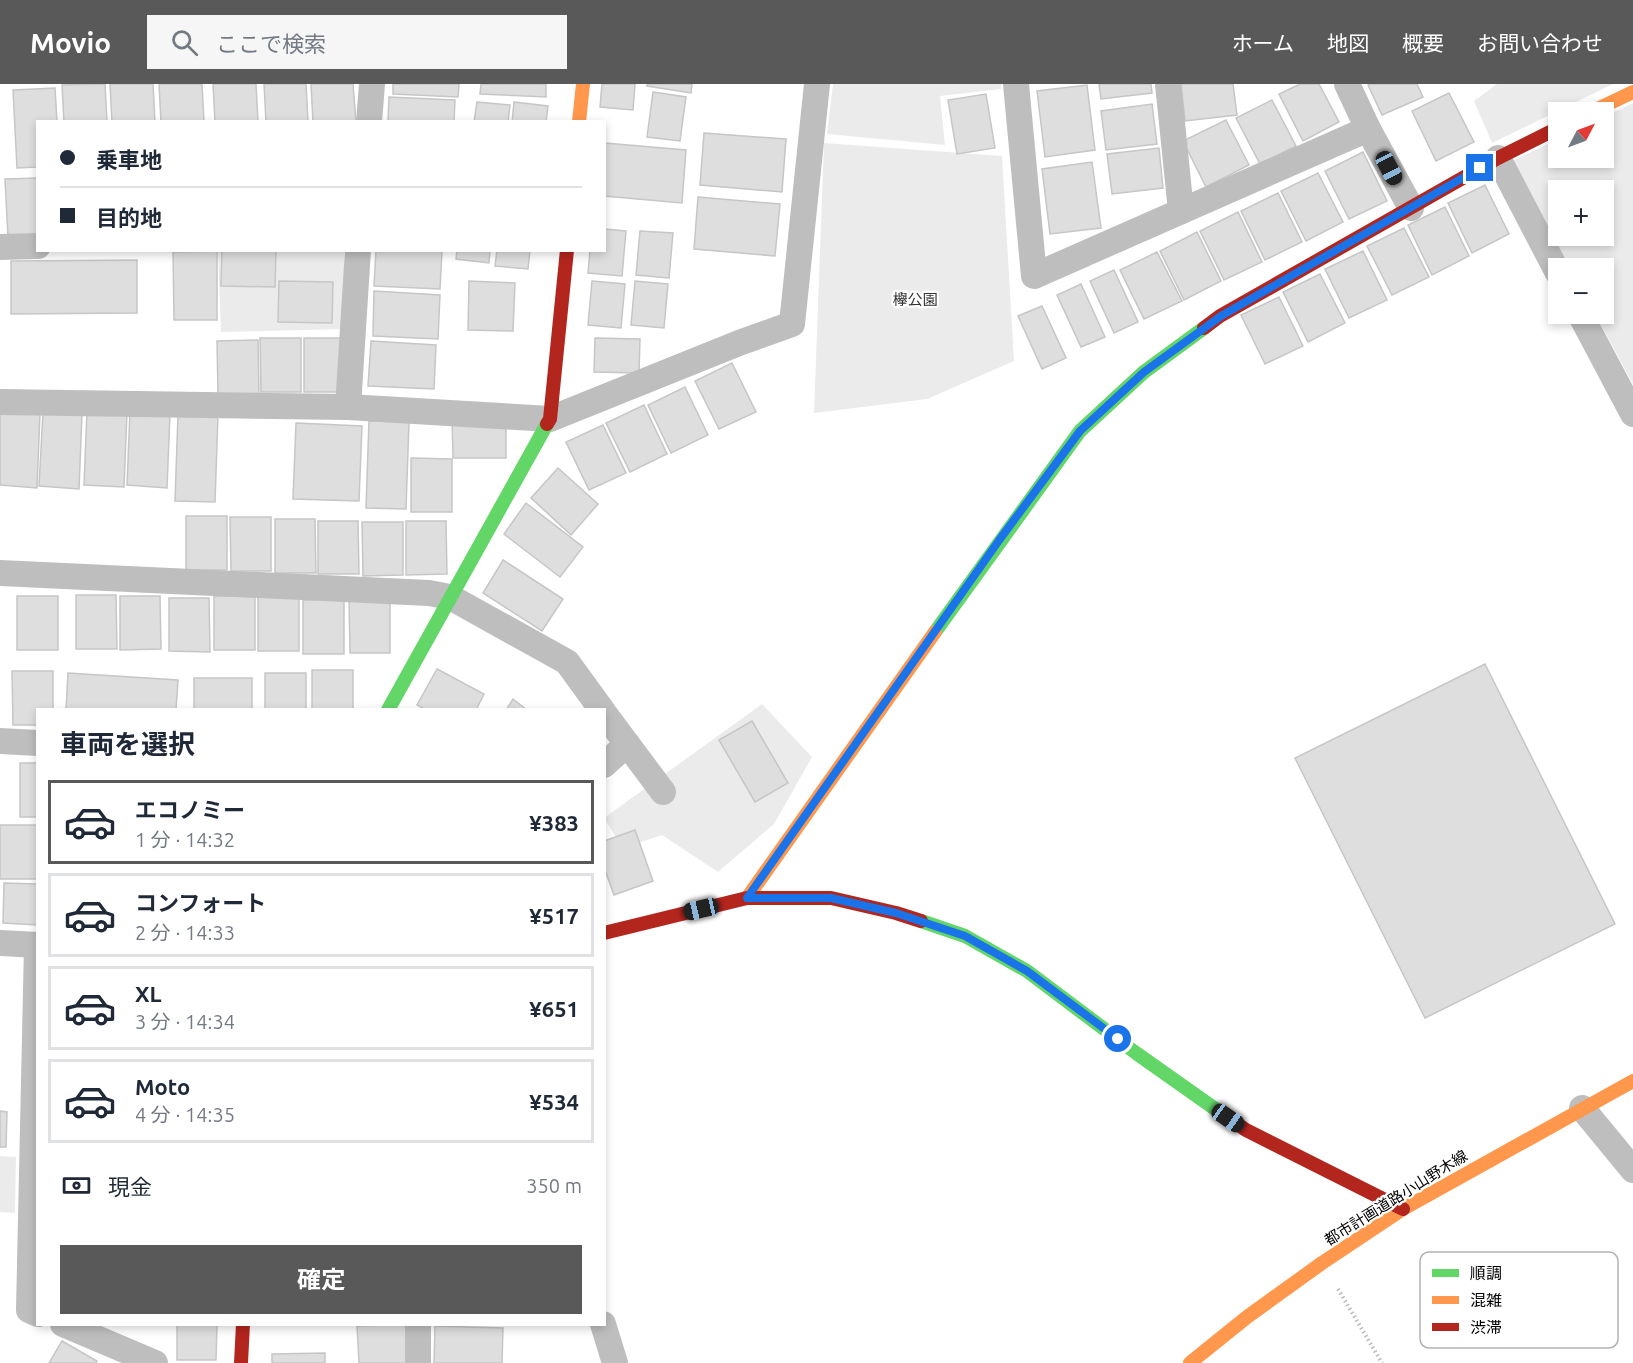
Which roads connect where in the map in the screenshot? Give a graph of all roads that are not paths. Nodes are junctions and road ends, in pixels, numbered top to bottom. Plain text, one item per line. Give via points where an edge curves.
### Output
1 (372, 84) edge
2 (583, 84) edge
3 (818, 84) edge
4 (1016, 84) edge
5 (1168, 84) edge
6 (1347, 84) edge
7 (1633, 92) edge
8 (1612, 102) edge
9 (369, 120) edge
10 (579, 120) edge
11 (1368, 129) junction
12 (1548, 133) edge
13 (1498, 158) junction
14 (1411, 208) junction
15 (1181, 211) junction
16 (36, 246) edge
17 (0, 247) edge
18 (357, 252) edge
19 (567, 252) edge
20 (1550, 258) edge
21 (1585, 324) edge
22 (0, 402) edge
23 (348, 407) junction
24 (1633, 414) edge
25 (549, 419) junction
26 (0, 573) edge
27 (450, 597) junction
28 (389, 708) edge
29 (601, 708) edge
30 (606, 716) edge
31 (0, 741) edge
32 (36, 743) edge
33 (627, 744) junction
34 (606, 763) edge
35 (663, 792) dead end
36 (747, 898) junction
37 (606, 933) edge
38 (0, 943) edge
39 (36, 945) edge
40 (36, 991) edge
41 (1633, 1081) edge
42 (1582, 1108) junction
43 (1633, 1170) edge
44 (1403, 1209) junction
45 (36, 1313) edge
46 (68, 1326) edge
47 (243, 1326) edge
48 (418, 1326) edge
49 (604, 1326) edge
50 (154, 1363) edge
51 (241, 1363) edge
52 (418, 1363) edge
53 (615, 1363) edge
54 (1190, 1363) edge

1 - 9 street
2 - 10 street
3 - 25 street via 792,324
4 - 15 street via 1034,276
5 - 15 street
6 - 11 street
7 - 8 street
11 - 14 street
11 - 15 street
12 - 13 street
13 - 14 street
13 - 20 street
14 - 36 street via 1221,316 1144,372 1080,431
16 - 17 street
18 - 23 street
19 - 25 street
21 - 24 street
22 - 23 street
23 - 25 street
25 - 27 street
26 - 27 street
27 - 28 street
27 - 29 street via 567,662
30 - 33 street
31 - 32 street
33 - 34 street
33 - 35 street
36 - 37 street
36 - 44 street via 831,898 896,913 965,936 1027,971 1246,1130
38 - 39 street
40 - 45 street via 29,1310
41 - 42 street, 都市計画道路小山野木線
42 - 43 street
42 - 44 street, 都市計画道路小山野木線
44 - 54 street, 都市計画道路小山野木線 via 1247,1317
46 - 50 street
47 - 51 street
48 - 52 street
49 - 53 street

